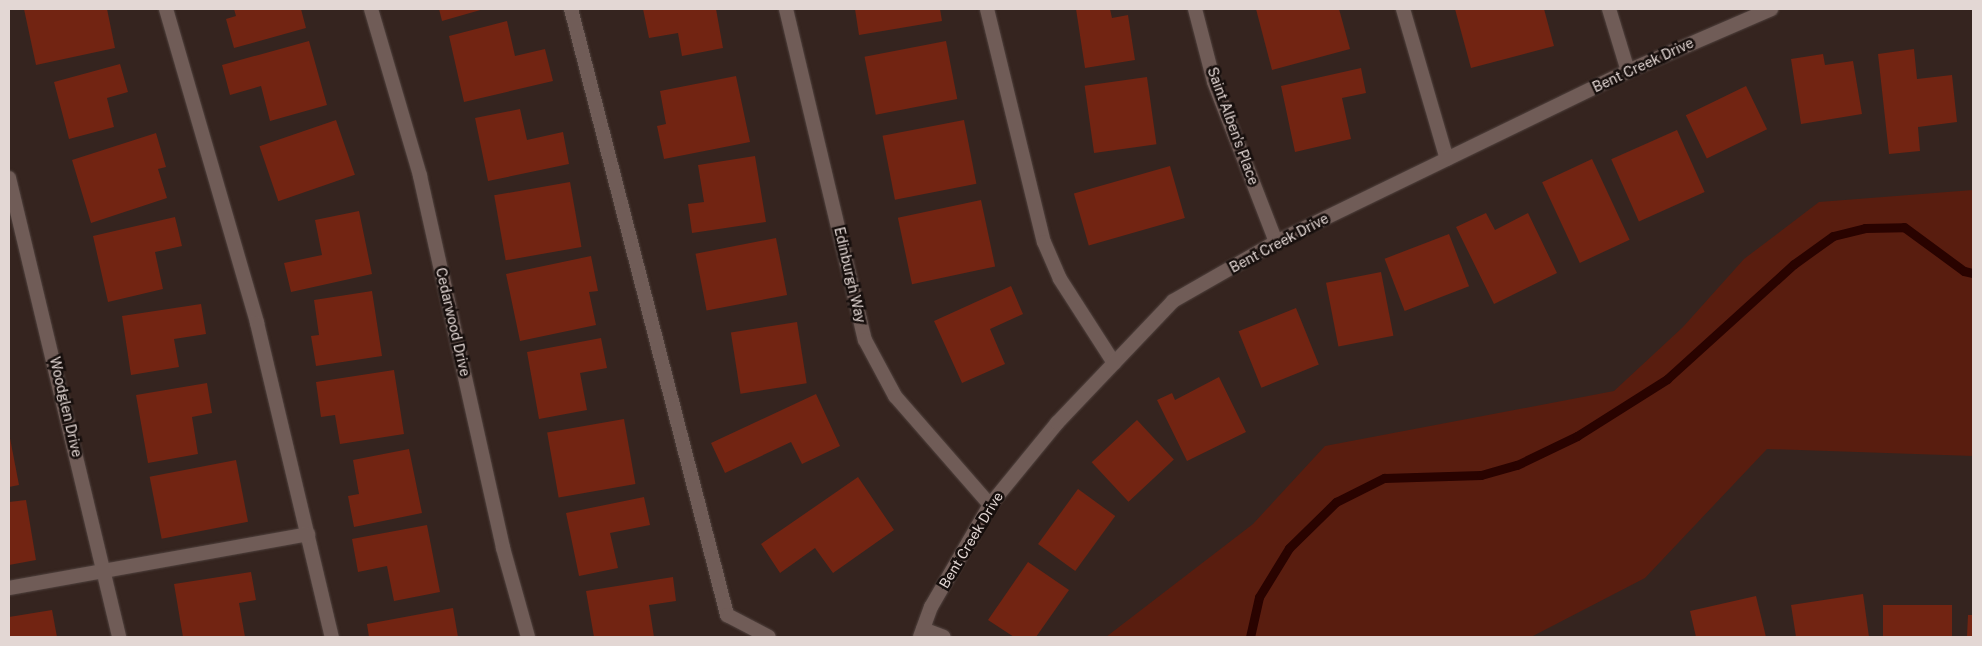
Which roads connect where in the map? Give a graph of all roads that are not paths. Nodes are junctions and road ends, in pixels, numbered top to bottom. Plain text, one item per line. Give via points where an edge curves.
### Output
1 (166, 9) edge
2 (371, 9) edge
3 (571, 9) edge
4 (786, 9) edge
5 (987, 9) edge
6 (1195, 9) edge
7 (1403, 9) edge
8 (1609, 9) edge
9 (1771, 9) edge
10 (1628, 71) junction
11 (1447, 159) junction
12 (9, 178) edge
13 (1276, 242) junction
14 (1114, 363) junction
15 (990, 504) junction
16 (308, 534) junction
17 (104, 572) junction
18 (9, 588) edge
19 (921, 633) edge
20 (119, 637) edge
21 (332, 637) edge
22 (528, 637) edge
23 (769, 637) edge
24 (944, 637) edge

1 - 16 street via 257,323
2 - 22 street, Cedarwood Drive via 420,176 503,548
3 - 23 street via 727,615
4 - 15 street, Edinburgh Way via 865,340 895,396
5 - 14 street via 1044,242 1060,279
6 - 13 street, Saint Alben's Place via 1214,82
7 - 11 street
8 - 10 street
9 - 10 street, Bent Creek Drive
10 - 11 street, Bent Creek Drive
11 - 13 street, Bent Creek Drive
12 - 17 street, Woodglen Drive
13 - 14 street, Bent Creek Drive via 1173,301
14 - 15 street, Bent Creek Drive
15 - 19 street, Bent Creek Drive
16 - 17 street
16 - 21 street
17 - 18 street
17 - 20 street, Woodglen Drive
19 - 24 street

